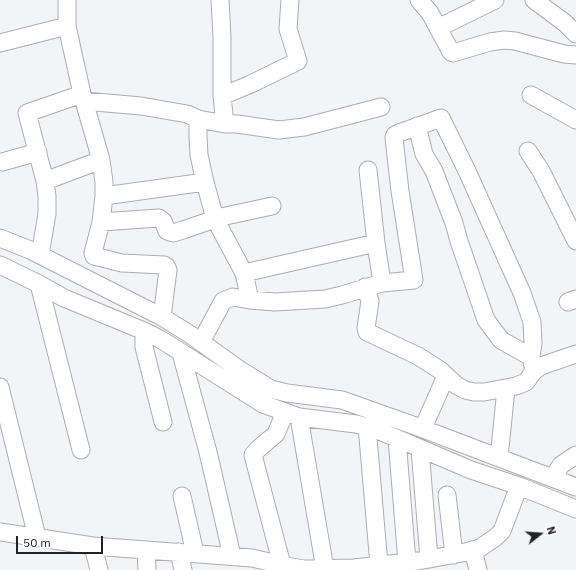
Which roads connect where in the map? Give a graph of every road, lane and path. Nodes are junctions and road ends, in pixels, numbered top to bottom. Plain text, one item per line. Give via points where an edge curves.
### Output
1 (68, 0) edge
2 (220, 0) edge
3 (290, 0) edge
4 (419, 0) edge
5 (495, 0) edge
6 (534, 0) edge
7 (67, 26) junction
8 (438, 28) junction
9 (576, 34) edge
10 (0, 43) edge
11 (576, 55) edge
12 (531, 95) dead end
13 (222, 96) junction
14 (83, 98) junction
15 (381, 107) dead end
16 (198, 118) junction
17 (576, 120) edge
18 (225, 124) junction
19 (417, 126) junction
20 (528, 151) dead end
21 (38, 152) junction
22 (101, 160) junction
23 (2, 162) dead end
24 (368, 170) dead end
25 (45, 181) junction
26 (205, 182) junction
27 (104, 196) junction
28 (272, 206) dead end
29 (215, 219) junction
30 (101, 222) junction
31 (0, 238) edge
32 (576, 241) edge
33 (376, 243) junction
34 (40, 255) junction
35 (0, 265) edge
36 (244, 274) junction
37 (382, 283) junction
38 (39, 284) junction
39 (365, 287) junction
40 (250, 300) junction
41 (162, 317) junction
42 (144, 331) junction
43 (201, 342) junction
44 (181, 353) junction
45 (576, 354) edge
46 (533, 364) junction
47 (446, 376) junction
48 (0, 387) edge
49 (506, 389) junction
50 (292, 415) junction
51 (163, 422) dead end
52 (367, 426) junction
53 (423, 428) junction
54 (397, 439) junction
55 (420, 449) junction
56 (81, 450) dead end
57 (576, 456) edge
58 (499, 458) junction
59 (553, 478) junction
60 (519, 486) junction
61 (576, 487) edge
62 (447, 495) dead end
63 (182, 496) dead end
64 (576, 509) edge
65 (0, 532) edge
66 (37, 537) junction
67 (93, 546) junction
68 (146, 550) junction
69 (474, 550) junction
70 (187, 553) junction
71 (454, 555) junction
72 (232, 556) junction
73 (429, 559) junction
74 (407, 562) junction
75 (282, 565) junction
76 (369, 567) edge
77 (304, 569) edge
78 (334, 569) edge
79 (99, 570) edge
80 (147, 570) edge
81 (183, 570) edge
82 (478, 570) edge

1 - 7 street
2 - 13 street
3 - 13 street via 288,29 298,61
4 - 8 street
5 - 8 street
6 - 9 street via 565,22
7 - 10 street
7 - 14 street
8 - 11 street via 453,53 504,40
12 - 17 street
13 - 18 street
14 - 16 street via 141,106
14 - 21 street via 27,113
14 - 22 street
15 - 18 street via 287,130
16 - 18 street
16 - 26 street via 198,143
19 - 37 street via 395,135 394,141 414,280
19 - 46 street via 424,154 434,171 454,223 486,320 500,340
19 - 46 street via 441,118 458,151 522,293 532,322
20 - 32 street via 541,171
21 - 23 street
21 - 25 street
22 - 25 street
22 - 27 street
24 - 33 street
25 - 34 street via 47,214
26 - 27 street
26 - 29 street
27 - 30 street
28 - 29 street
29 - 30 street via 173,232 167,231 159,218
29 - 36 street
30 - 41 street via 94,256 122,263 166,266 168,270
31 - 34 street
33 - 36 street
33 - 37 street
34 - 41 street
35 - 38 street
36 - 40 street
37 - 39 street
38 - 42 street via 64,298
38 - 56 street
39 - 40 street via 325,299 275,302
39 - 47 street via 370,301 367,332 418,356
40 - 43 street via 233,298 223,301
41 - 43 street
42 - 44 street
42 - 51 street via 144,347
43 - 53 street via 271,389 342,400
44 - 50 street via 263,404
44 - 72 street via 208,452
45 - 46 street via 541,366
46 - 49 street via 526,382
47 - 49 street via 465,390 474,392
47 - 53 street
48 - 66 street
49 - 58 street
50 - 52 street
50 - 75 street via 253,455
50 - 78 street
52 - 54 street
52 - 76 street
53 - 58 street
54 - 55 street
54 - 74 street
55 - 60 street
55 - 73 street
57 - 59 street via 562,465
58 - 59 street
59 - 61 street
60 - 64 street
60 - 69 street via 502,531 488,544
62 - 71 street
63 - 70 street
65 - 66 street
66 - 67 street
67 - 68 street
67 - 79 street
68 - 70 street
68 - 80 street
69 - 71 street
69 - 82 street
70 - 72 street
70 - 81 street
71 - 73 street
72 - 75 street
73 - 74 street
74 - 76 street
75 - 77 street
76 - 78 street
77 - 78 street

